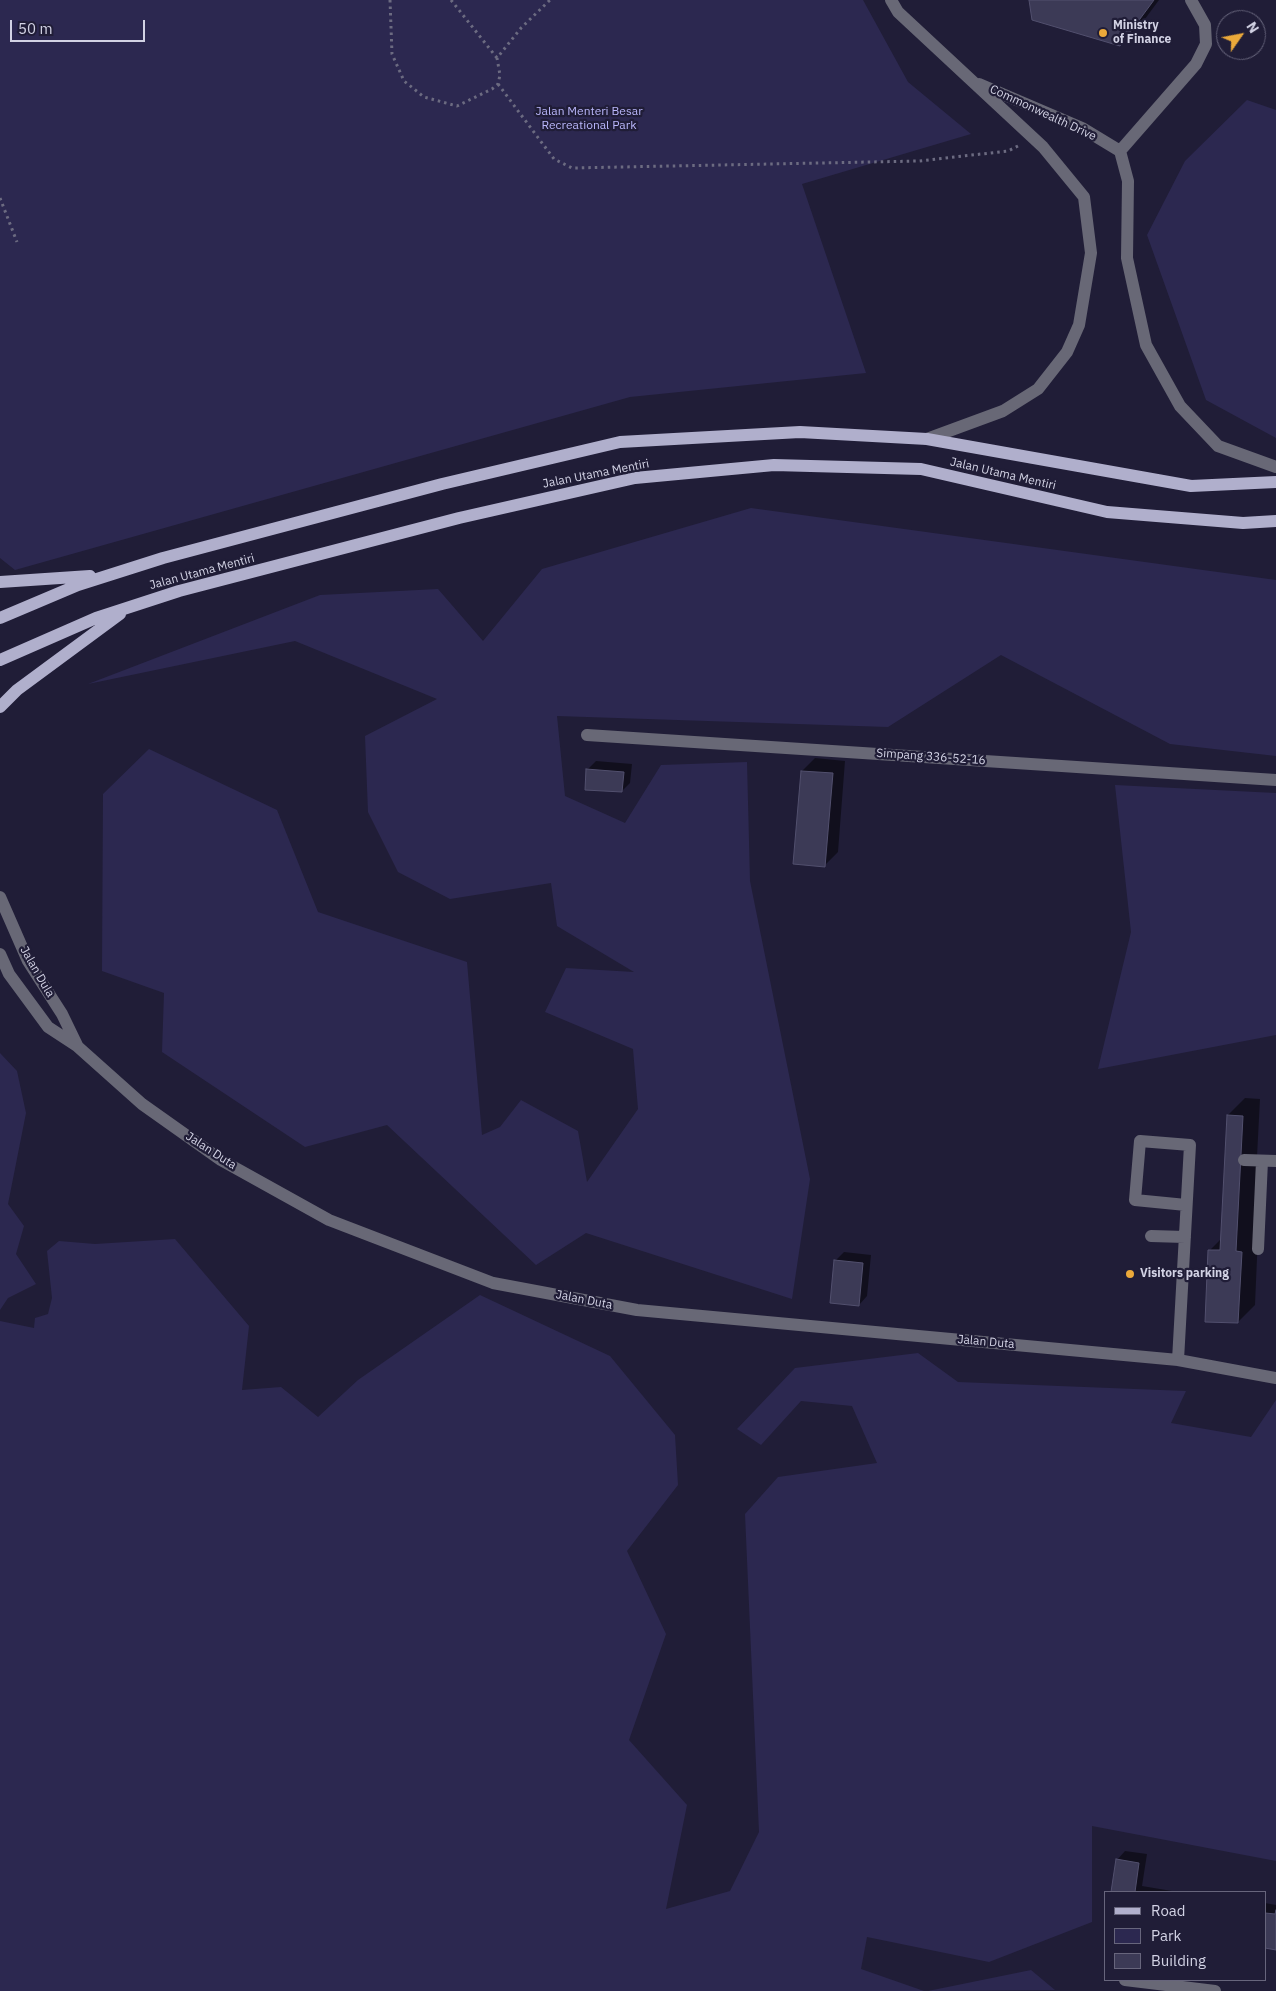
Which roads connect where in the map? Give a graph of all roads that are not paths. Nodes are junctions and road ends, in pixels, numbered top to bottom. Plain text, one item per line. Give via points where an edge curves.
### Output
1 (891, 0) edge
2 (1191, 0) edge
3 (970, 80) junction
4 (1120, 150) junction
5 (927, 440) junction
6 (1276, 467) edge
7 (1276, 482) edge
8 (1276, 521) edge
9 (113, 574) junction
10 (0, 582) edge
11 (130, 607) junction
12 (0, 618) edge
13 (0, 660) edge
14 (0, 708) edge
15 (587, 735) dead end
16 (1276, 780) edge
17 (0, 897) edge
18 (0, 954) edge
19 (77, 1046) junction
20 (1244, 1160) dead end
21 (1262, 1161) junction
22 (1276, 1161) edge
23 (1186, 1205) junction
24 (1151, 1236) dead end
25 (1185, 1237) junction
26 (1258, 1249) dead end
27 (1178, 1360) junction
28 (1276, 1378) edge
29 (1133, 1981) edge
30 (1215, 1991) edge

1 - 3 street, Commonwealth Drive via 898,12
2 - 4 street via 1205,26 1206,44 1196,64
3 - 4 street, Commonwealth Drive via 1082,128
3 - 5 street, Commonwealth Drive via 1034,139 1084,197 1091,253 1080,325 1067,352 1038,389 1003,411
4 - 6 street via 1128,181 1127,258 1146,346 1180,406 1218,446
5 - 7 main road, Jalan Utama Mentiri via 1191,486
5 - 9 main road, Jalan Utama Mentiri via 800,432 620,442 413,492
8 - 11 main road, Jalan Utama Mentiri via 1242,523 1107,512 921,468 774,465 635,478 459,518 188,588
9 - 10 main road
9 - 12 main road, Jalan Utama Mentiri
11 - 13 main road, Jalan Utama Mentiri via 96,618
11 - 14 main road via 16,690
15 - 16 street, Simpang 336-52-16
17 - 19 street, Jalan Dula via 28,960 62,1014
18 - 19 street, Jalan Duta via 9,974 48,1027
19 - 27 street, Jalan Duta via 142,1104 221,1160 329,1220 493,1283 637,1310
20 - 21 street
21 - 22 street
21 - 26 street
23 - 23 street via 1135,1200 1140,1141 1190,1145
23 - 25 street
24 - 25 street
25 - 27 street
27 - 28 street, Jalan Duta
29 - 30 street

